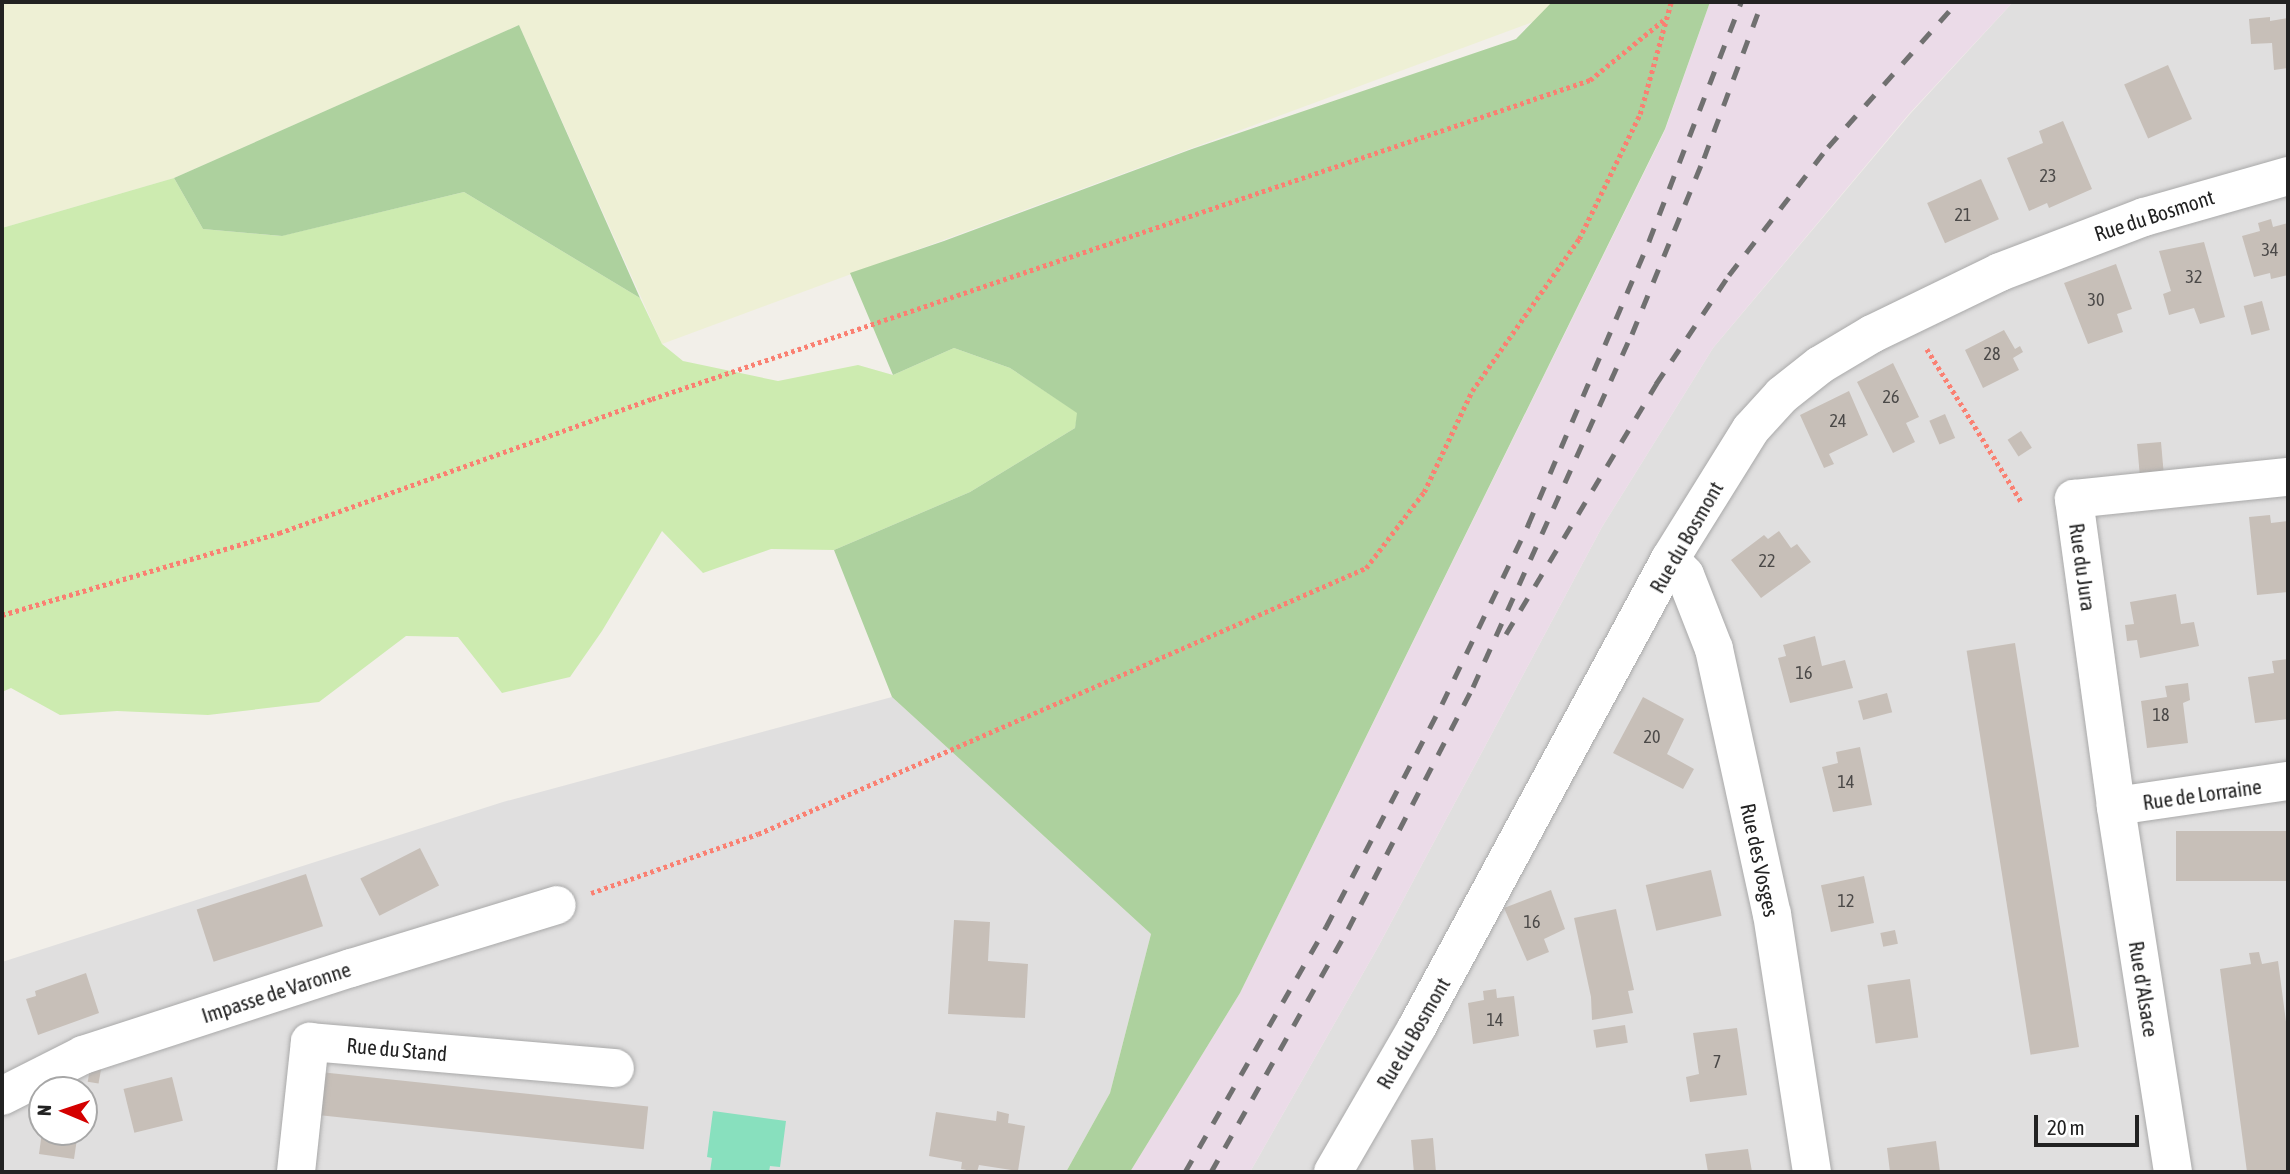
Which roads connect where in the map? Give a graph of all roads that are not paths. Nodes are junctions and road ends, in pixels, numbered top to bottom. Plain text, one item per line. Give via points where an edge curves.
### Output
1 (2288, 176) edge
2 (2288, 477) edge
3 (1670, 559) junction
4 (2288, 782) edge
5 (2116, 806) junction
6 (557, 905) road end
7 (615, 1068) dead end
8 (2, 1096) edge
9 (296, 1172) edge
10 (1332, 1172) edge
11 (1812, 1172) edge
12 (2173, 1172) edge

1 - 3 street, Rue du Bosmont via 2070,243 1967,286 1820,365 1782,395 1751,429
2 - 5 street, Rue du Jura via 2074,499
3 - 10 street, Rue du Bosmont via 1417,1027
3 - 11 street, Rue des Vosges via 1685,575 1714,649 1772,914
4 - 5 street, Rue de Lorraine
5 - 12 street, Rue d'Alsace
6 - 8 street, Impasse de Varonne via 83,1055
7 - 9 street, Rue du Stand via 310,1042

